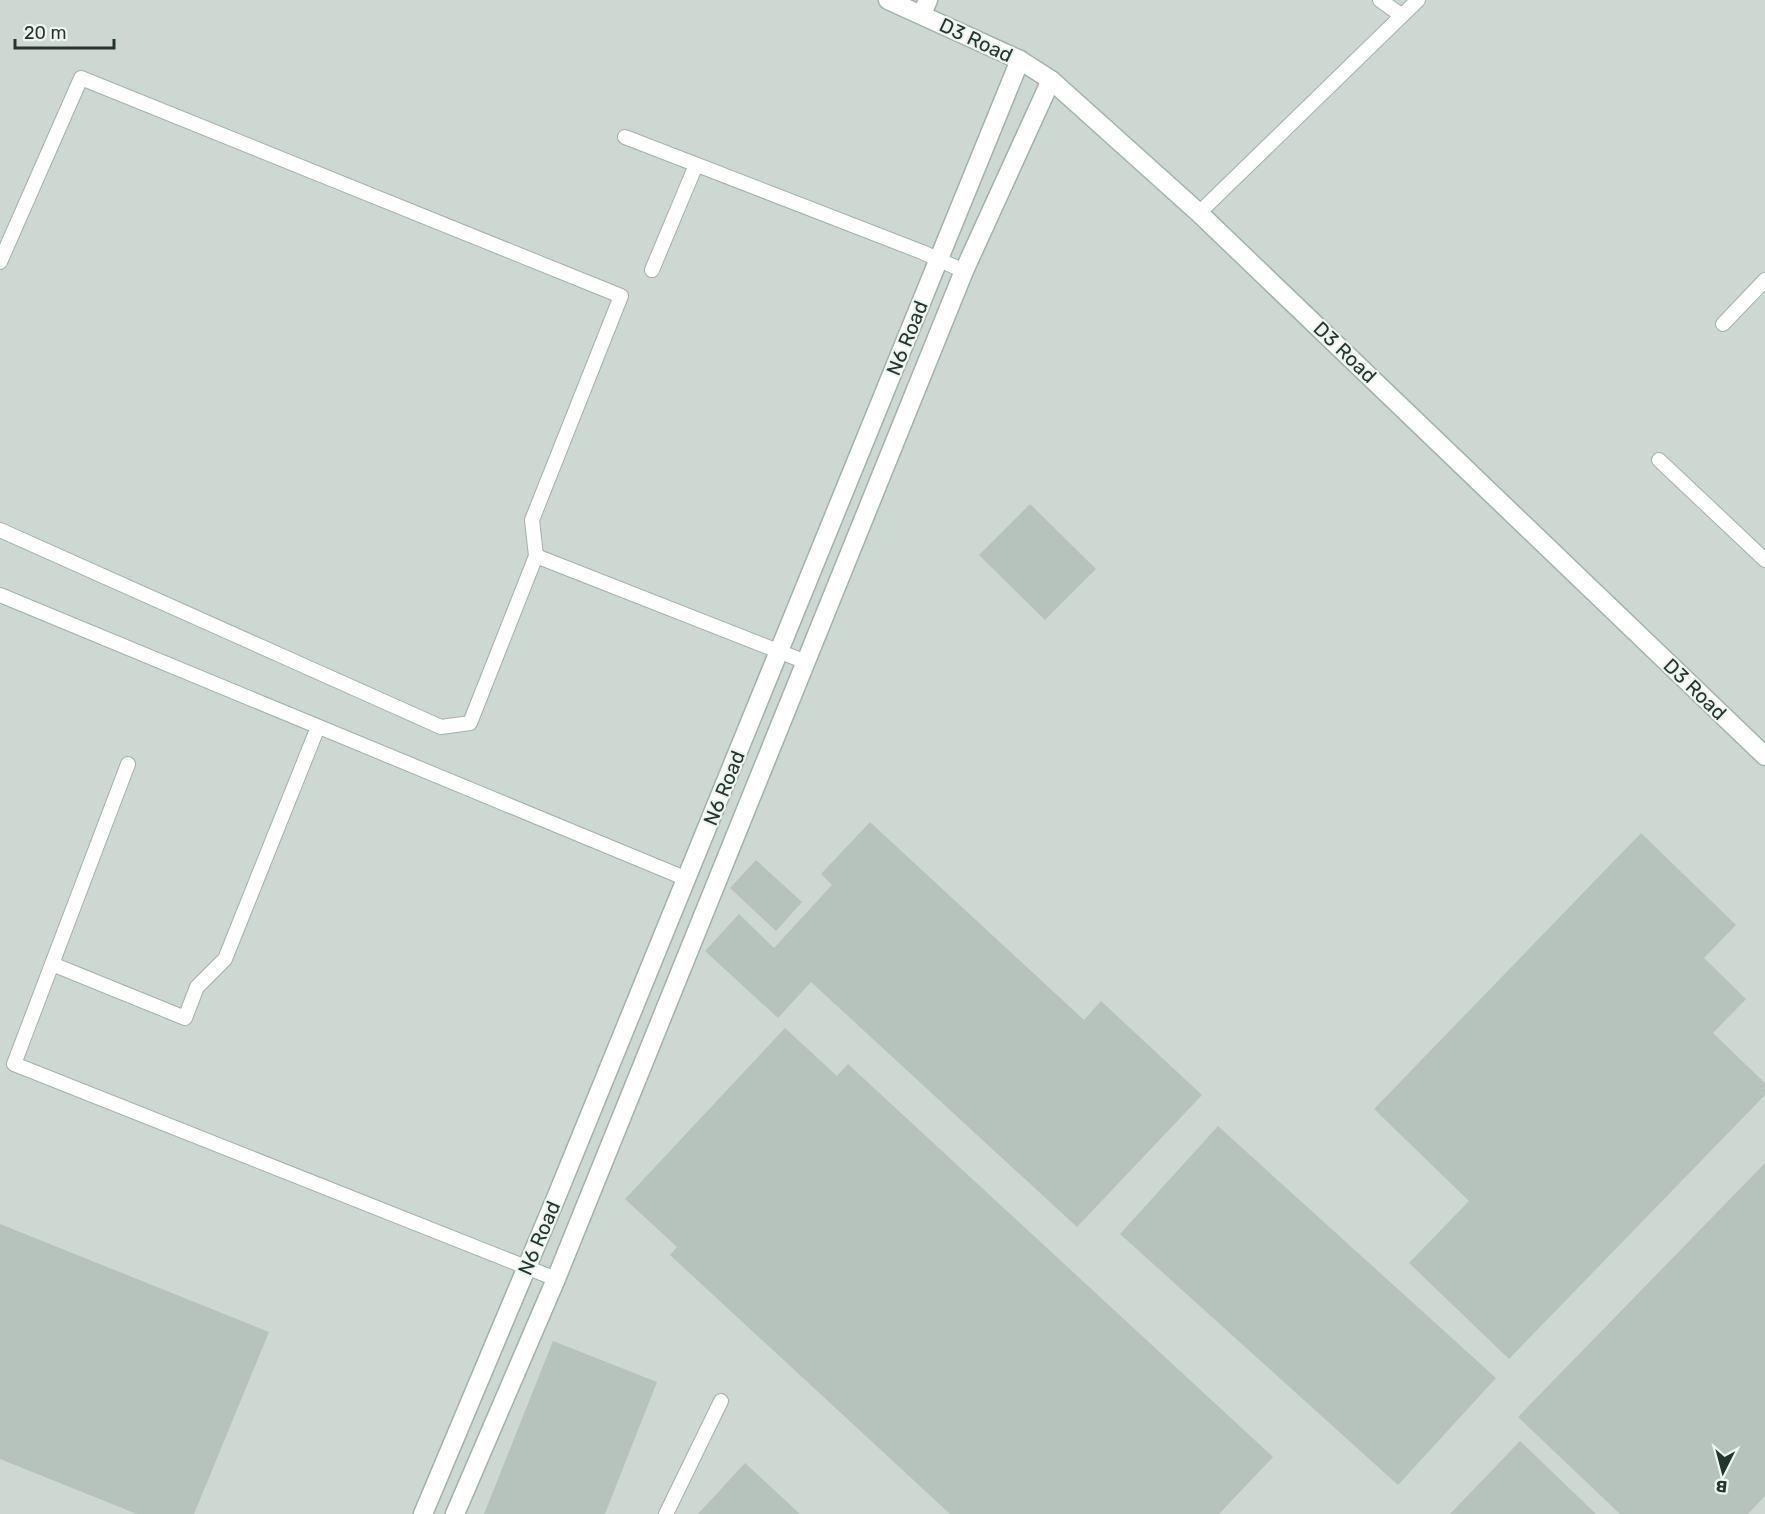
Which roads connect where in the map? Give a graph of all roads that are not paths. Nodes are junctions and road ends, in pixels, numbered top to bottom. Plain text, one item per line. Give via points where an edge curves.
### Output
1 (888, 0) edge
2 (1380, 0) edge
3 (1418, 0) edge
4 (925, 7) edge
5 (1401, 15) junction
6 (1020, 60) junction
7 (1051, 80) junction
8 (625, 137) dead end
9 (696, 165) junction
10 (1199, 213) junction
11 (939, 260) junction
12 (0, 262) edge
13 (652, 270) dead end
14 (964, 271) junction
15 (1765, 280) edge
16 (1723, 324) dead end
17 (1659, 460) dead end
18 (0, 530) edge
19 (536, 556) junction
20 (1765, 560) edge
21 (0, 595) edge
22 (780, 651) junction
23 (806, 662) junction
24 (318, 727) junction
25 (1765, 756) edge
26 (128, 764) dead end
27 (687, 879) junction
28 (52, 964) junction
29 (527, 1267) junction
30 (556, 1278) junction
31 (721, 1401) dead end
32 (423, 1514) edge
33 (455, 1514) edge
34 (666, 1514) edge

1 - 4 street, D3 Road
2 - 5 lane
3 - 5 lane
4 - 6 street, D3 Road
5 - 10 lane
6 - 7 street, D3 Road
6 - 11 street, N6 Road
7 - 10 street, D3 Road
7 - 14 street, N6 Road
8 - 9 lane
9 - 11 lane
9 - 13 lane
10 - 25 street, D3 Road
11 - 14 lane
11 - 22 street, N6 Road
12 - 19 lane via 81,78 621,296 532,520
14 - 23 street, N6 Road
15 - 16 lane
17 - 20 lane
18 - 19 lane via 441,727 470,723
19 - 22 lane
21 - 24 lane
22 - 23 lane
22 - 27 street, N6 Road
23 - 30 street, N6 Road
24 - 27 lane
24 - 28 lane via 225,959 197,987 185,1018
26 - 28 lane
27 - 29 street, N6 Road
28 - 29 lane via 14,1064
29 - 30 lane
29 - 32 street, N6 Road
30 - 33 street, N6 Road
31 - 34 lane

